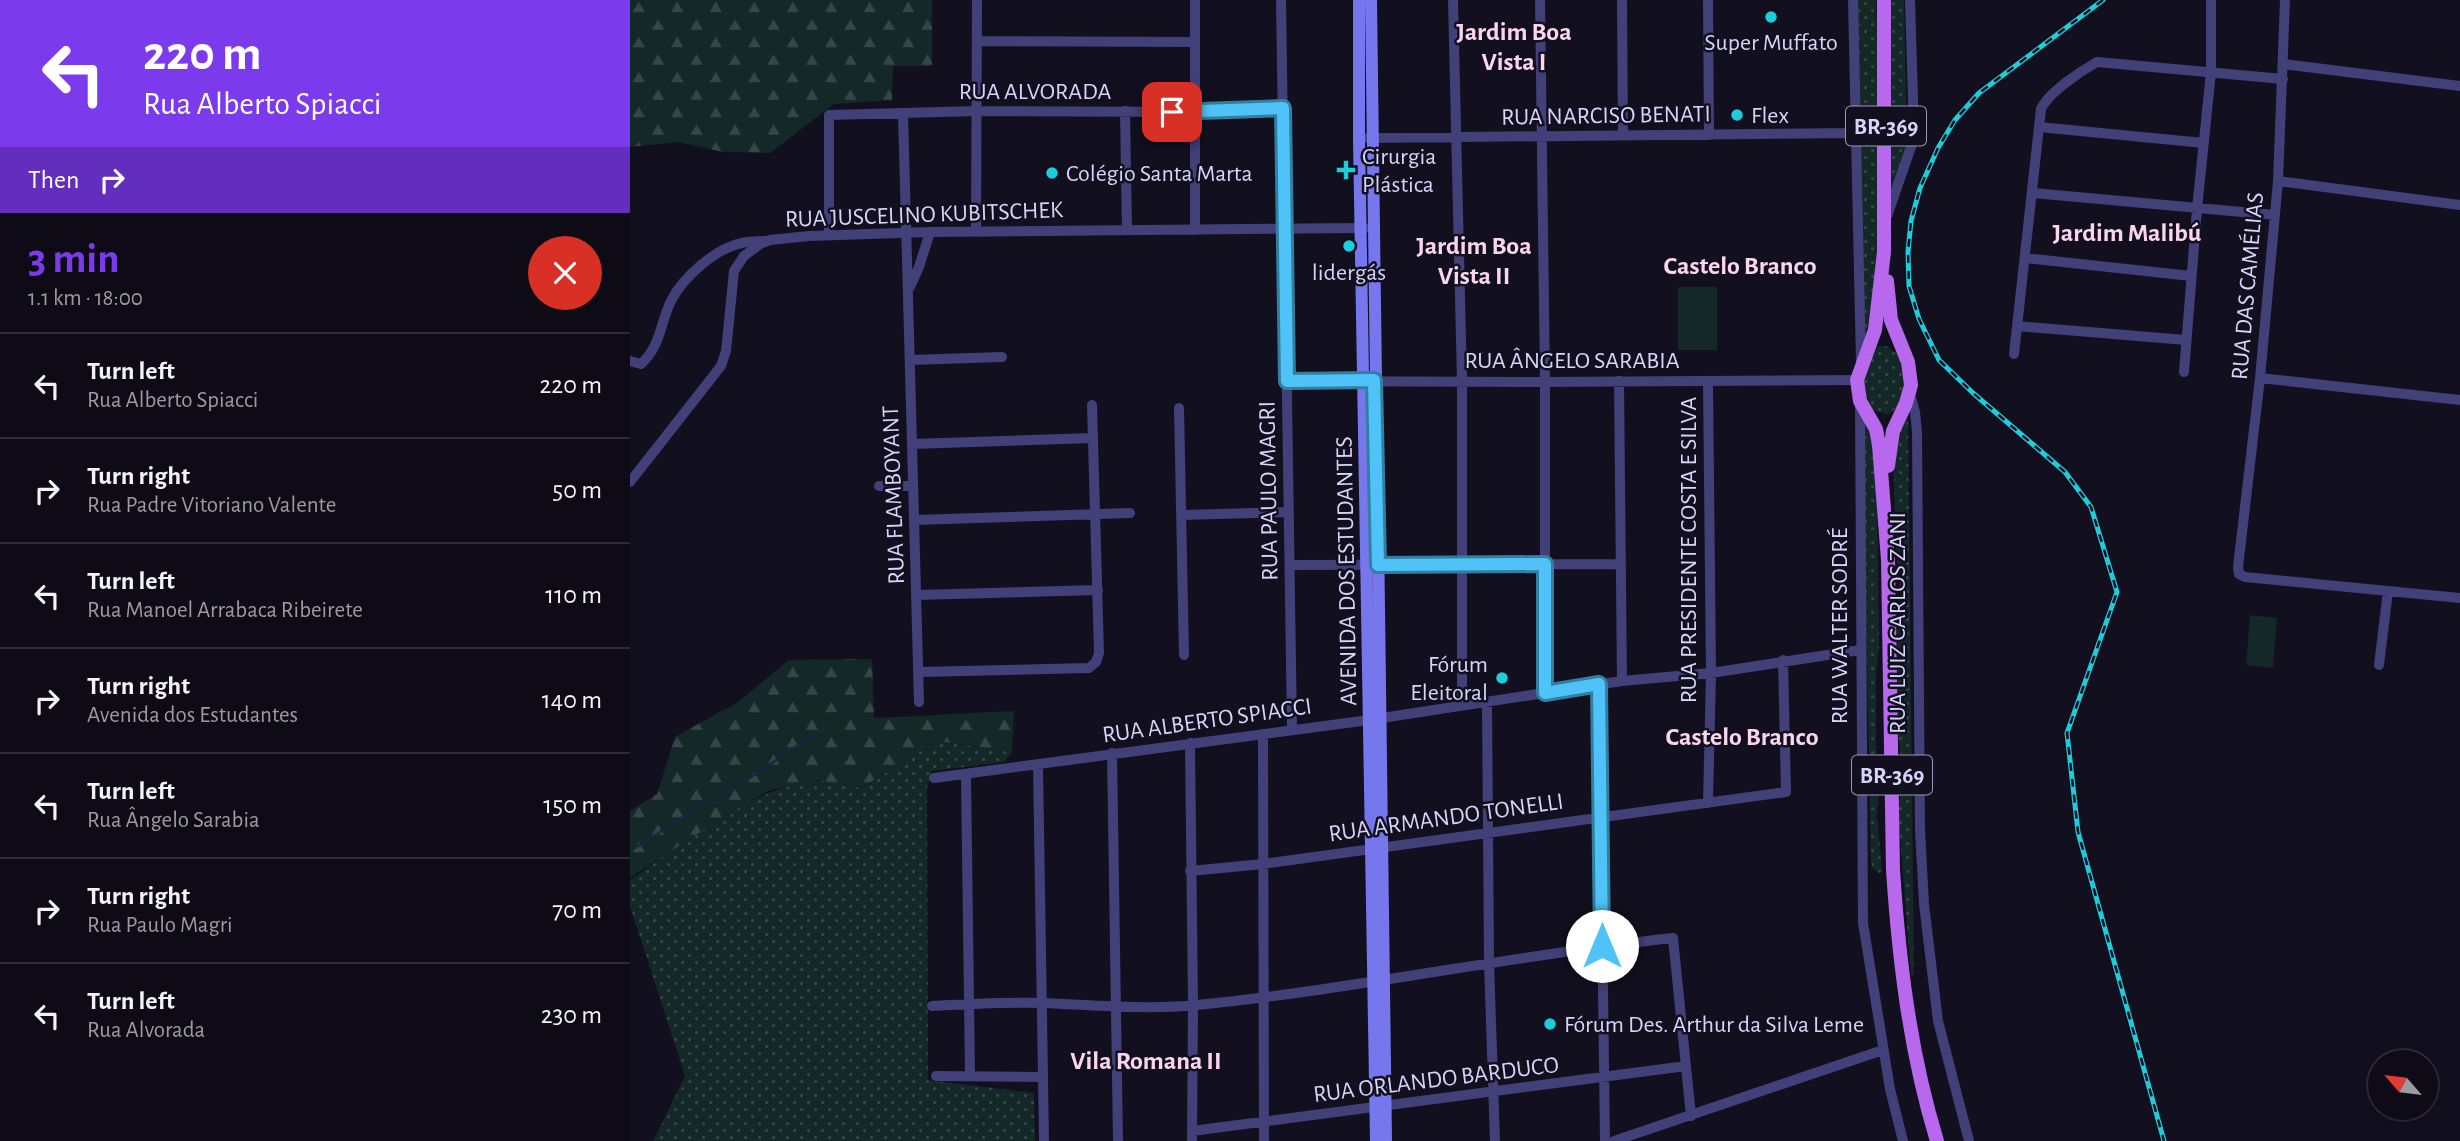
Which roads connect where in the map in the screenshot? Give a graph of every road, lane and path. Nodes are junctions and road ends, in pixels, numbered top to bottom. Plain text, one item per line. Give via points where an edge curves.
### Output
1 (977, 0) edge
2 (1195, 0) edge
3 (1281, 0) edge
4 (1359, 0) edge
5 (1371, 0) edge
6 (1453, 0) edge
7 (1540, 0) edge
8 (1622, 0) edge
9 (1708, 0) edge
10 (1853, 0) edge
11 (1884, 0) edge
12 (1910, 0) edge
13 (2211, 0) edge
14 (2286, 0) edge
15 (978, 41) junction
16 (1195, 42) junction
17 (2283, 64) junction
18 (2211, 72) junction
19 (2283, 79) junction
20 (2460, 86) edge
21 (1283, 108) junction
22 (977, 111) junction
23 (1125, 111) junction
24 (1196, 112) junction
25 (903, 113) junction
26 (2039, 127) junction
27 (1854, 133) junction
28 (1623, 135) junction
29 (1709, 135) junction
30 (1541, 136) junction
31 (1365, 138) junction
32 (1457, 138) junction
33 (2204, 142) junction
34 (2278, 181) junction
35 (2033, 193) junction
36 (2460, 205) edge
37 (2197, 209) junction
38 (2275, 215) junction
39 (1884, 223) junction
40 (1367, 227) junction
41 (1285, 229) junction
42 (1127, 230) junction
43 (1195, 230) junction
44 (930, 232) junction
45 (976, 232) junction
46 (905, 233) junction
47 (917, 233) junction
48 (829, 235) junction
49 (770, 240) junction
50 (1884, 252) junction
51 (2025, 258) junction
52 (908, 265) junction
53 (2191, 276) junction
54 (910, 287) junction
55 (2017, 326) junction
56 (2186, 340) junction
57 (1903, 351) junction
58 (1869, 352) junction
59 (2014, 354) dead end
60 (1002, 357) dead end
61 (910, 360) junction
62 (630, 361) edge
63 (2184, 372) dead end
64 (1859, 373) junction
65 (2260, 378) junction
66 (1369, 380) junction
67 (1287, 381) junction
68 (1619, 381) junction
69 (1708, 381) junction
70 (1462, 382) junction
71 (1545, 382) junction
72 (1910, 394) junction
73 (2460, 400) edge
74 (1092, 405) dead end
75 (1179, 408) dead end
76 (1864, 408) junction
77 (1899, 416) junction
78 (1093, 438) junction
79 (912, 443) junction
80 (630, 482) edge
81 (914, 485) junction
82 (878, 486) dead end
83 (1289, 512) junction
84 (1885, 512) junction
85 (1130, 513) dead end
86 (1095, 514) junction
87 (1182, 515) junction
88 (914, 520) junction
89 (1462, 563) junction
90 (1373, 564) junction
91 (1545, 564) junction
92 (1621, 564) junction
93 (1290, 565) junction
94 (1098, 590) junction
95 (2388, 591) junction
96 (916, 595) junction
97 (2460, 598) edge
98 (1860, 650) junction
99 (1184, 655) dead end
100 (1783, 660) junction
101 (2379, 665) dead end
102 (919, 672) junction
103 (1711, 673) junction
104 (1622, 681) junction
105 (1599, 684) junction
106 (1545, 693) junction
107 (919, 702) dead end
108 (1487, 702) junction
109 (1462, 706) junction
110 (1375, 718) junction
111 (1292, 730) junction
112 (1263, 734) junction
113 (1190, 743) junction
114 (1112, 753) junction
115 (1038, 765) junction
116 (967, 775) junction
117 (934, 778) dead end
118 (1708, 803) junction
119 (1601, 816) junction
120 (1489, 831) junction
121 (1376, 848) junction
122 (1263, 864) junction
123 (1190, 871) junction
124 (1602, 946) junction
125 (1489, 963) junction
126 (1378, 980) junction
127 (1265, 997) junction
128 (1043, 1003) junction
129 (970, 1004) junction
130 (1193, 1005) junction
131 (932, 1006) dead end
132 (1117, 1008) junction
133 (1883, 1050) junction
134 (1686, 1066) junction
135 (936, 1076) dead end
136 (970, 1076) junction
137 (1043, 1077) junction
138 (1604, 1077) junction
139 (1494, 1093) junction
140 (1380, 1106) junction
141 (1691, 1116) junction
142 (1264, 1122) junction
143 (1192, 1136) edge
144 (1044, 1141) edge
145 (1118, 1141) edge
146 (1264, 1141) edge
147 (1376, 1141) edge
148 (1386, 1141) edge
149 (1495, 1141) edge
150 (1605, 1141) edge
151 (1614, 1141) edge
152 (1903, 1141) edge
153 (1937, 1141) edge
154 (1969, 1141) edge

1 - 15 street
2 - 16 street
3 - 21 street, RUA PAULO MAGRI
4 - 31 street, AVENIDA DOS ESTUDANTES
5 - 31 street, AVENIDA DOS ESTUDANTES
6 - 32 street
7 - 30 street
8 - 28 street
9 - 29 street
10 - 27 street
11 - 39 main road, BR-369
12 - 39 street via 1912,144
13 - 18 street
14 - 17 street, RUA DAS CAMÉLIAS
15 - 16 street
15 - 22 street
16 - 24 street
17 - 19 street, RUA DAS CAMÉLIAS
17 - 20 street
18 - 19 street
18 - 26 street via 2098,62 2043,105
18 - 33 street
19 - 34 street, RUA DAS CAMÉLIAS
21 - 24 street, RUA ALVORADA
21 - 41 street, RUA PAULO MAGRI
22 - 23 street, RUA ALVORADA
22 - 25 street, RUA ALVORADA
22 - 45 street
23 - 24 street, RUA ALVORADA
23 - 42 street
24 - 43 street
25 - 46 street, RUA FLAMBOYANT
25 - 48 street, RUA ALVORADA via 829,116
26 - 33 street
26 - 35 street
27 - 29 street, RUA NARCISO BENATI
27 - 64 street
28 - 29 street, RUA NARCISO BENATI
28 - 30 street, RUA NARCISO BENATI
30 - 32 street, RUA NARCISO BENATI
30 - 71 street
31 - 32 street, RUA NARCISO BENATI
31 - 40 street, AVENIDA DOS ESTUDANTES
32 - 70 street
33 - 37 street
34 - 36 street
34 - 38 street, RUA DAS CAMÉLIAS
35 - 37 street
35 - 51 street
37 - 38 street
37 - 53 street
38 - 65 street, RUA DAS CAMÉLIAS
39 - 50 main road, BR-369
40 - 41 street, RUA JUSCELINO KUBITSCHEK
40 - 66 street, AVENIDA DOS ESTUDANTES
41 - 43 street, RUA JUSCELINO KUBITSCHEK
41 - 67 street, RUA PAULO MAGRI
42 - 43 street, RUA JUSCELINO KUBITSCHEK
42 - 45 street, RUA JUSCELINO KUBITSCHEK
44 - 45 street, RUA JUSCELINO KUBITSCHEK
44 - 47 street, RUA JUSCELINO KUBITSCHEK
44 - 54 street
46 - 47 street, RUA JUSCELINO KUBITSCHEK
46 - 48 street, RUA JUSCELINO KUBITSCHEK
46 - 52 street, RUA FLAMBOYANT
47 - 52 street
48 - 49 street, RUA JUSCELINO KUBITSCHEK
49 - 62 street via 740,243 691,272 671,300 650,355 641,364
49 - 80 street, RUA JUSCELINO KUBITSCHEK via 751,249 734,271 721,366
50 - 57 main road, BR-369 via 1891,320
50 - 58 main road, BR-369
51 - 53 street
51 - 55 street
52 - 54 street, RUA FLAMBOYANT
53 - 56 street
54 - 61 street, RUA FLAMBOYANT
55 - 56 street
55 - 59 street
56 - 63 street
57 - 58 main road via 1887,343
57 - 72 main road, BR-369
58 - 64 main road, BR-369
60 - 61 street
61 - 79 street, RUA FLAMBOYANT
64 - 69 street, RUA ÂNGELO SARABIA
64 - 76 main road, BR-369
65 - 73 street
65 - 95 street, RUA DAS CAMÉLIAS via 2239,574
66 - 67 street, RUA ÂNGELO SARABIA
66 - 70 street, RUA ÂNGELO SARABIA
66 - 90 street, AVENIDA DOS ESTUDANTES
67 - 83 street, RUA PAULO MAGRI
68 - 69 street, RUA ÂNGELO SARABIA
68 - 71 street, RUA ÂNGELO SARABIA
68 - 92 street
69 - 103 street, RUA PRESIDENTE COSTA E SILVA
70 - 71 street, RUA ÂNGELO SARABIA
70 - 89 street
71 - 91 street
72 - 77 main road, BR-369
72 - 154 street, RUA LUIZ CARLOS ZANI via 1917,432 1924,904 1938,1021
74 - 78 street
75 - 87 street
76 - 77 main road via 1879,422
76 - 84 main road, BR-369 via 1876,429
76 - 98 street, RUA WALTER SODRÉ
77 - 84 main road, BR-369 via 1890,450
78 - 79 street
78 - 86 street
79 - 81 street, RUA FLAMBOYANT
81 - 82 street
81 - 88 street, RUA FLAMBOYANT
83 - 87 street
83 - 93 street, RUA PAULO MAGRI
84 - 153 main road, BR-369 via 1896,910 1913,1038
85 - 86 street
86 - 88 street
86 - 94 street
87 - 99 street
88 - 96 street, RUA FLAMBOYANT
89 - 90 street
89 - 91 street
89 - 109 street
90 - 93 street
90 - 110 street, AVENIDA DOS ESTUDANTES
91 - 92 street
91 - 106 street
92 - 104 street
93 - 111 street, RUA PAULO MAGRI
94 - 96 street
94 - 102 street via 1099,653 1089,667
95 - 97 street
95 - 101 street
96 - 102 street, RUA FLAMBOYANT
98 - 100 street, RUA ALBERTO SPIACCI
98 - 133 street, RUA WALTER SODRÉ via 1863,923
100 - 103 street, RUA ALBERTO SPIACCI
100 - 118 street, RUA ARMANDO TONELLI via 1788,789
102 - 107 street, RUA FLAMBOYANT
103 - 104 street, RUA ALBERTO SPIACCI
103 - 118 street, RUA PRESIDENTE COSTA E SILVA
104 - 105 street, RUA ALBERTO SPIACCI
105 - 106 street, RUA ALBERTO SPIACCI
105 - 119 street
106 - 108 street, RUA ALBERTO SPIACCI
108 - 109 street, RUA ALBERTO SPIACCI
108 - 120 street
109 - 110 street, RUA ALBERTO SPIACCI
110 - 111 street, RUA ALBERTO SPIACCI
110 - 121 street, AVENIDA DOS ESTUDANTES
111 - 112 street, RUA ALBERTO SPIACCI
112 - 113 street, RUA ALBERTO SPIACCI
112 - 122 street
113 - 114 street, RUA ALBERTO SPIACCI
113 - 123 street
114 - 115 street, RUA ALBERTO SPIACCI
114 - 132 street
115 - 116 street, RUA ALBERTO SPIACCI
115 - 128 street
116 - 117 street, RUA ALBERTO SPIACCI
116 - 129 street
118 - 119 street, RUA ARMANDO TONELLI
119 - 120 street, RUA ARMANDO TONELLI
119 - 124 street
120 - 121 street, RUA ARMANDO TONELLI
120 - 125 street
121 - 122 street, RUA ARMANDO TONELLI
121 - 126 street, AVENIDA DOS ESTUDANTES
122 - 123 street, RUA ARMANDO TONELLI
122 - 127 street
123 - 130 street
124 - 125 street
124 - 134 street via 1673,938
124 - 138 street
125 - 126 street
125 - 139 street
126 - 127 street
126 - 140 street, AVENIDA DOS ESTUDANTES
127 - 130 street
127 - 142 street
128 - 129 street
128 - 132 street
128 - 137 street
129 - 131 street
129 - 136 street
130 - 132 street
130 - 143 street
132 - 145 street
133 - 141 street
133 - 152 street, RUA WALTER SODRÉ
134 - 138 street, RUA ORLANDO BARDUCO
134 - 141 street
135 - 136 street
136 - 137 street
137 - 144 street
138 - 139 street, RUA ORLANDO BARDUCO
138 - 150 street
139 - 140 street, RUA ORLANDO BARDUCO
139 - 149 street
140 - 142 street, RUA ORLANDO BARDUCO
140 - 147 street, AVENIDA DOS ESTUDANTES
140 - 148 street, AVENIDA DOS ESTUDANTES
141 - 151 street
142 - 143 street, RUA ORLANDO BARDUCO
142 - 146 street

